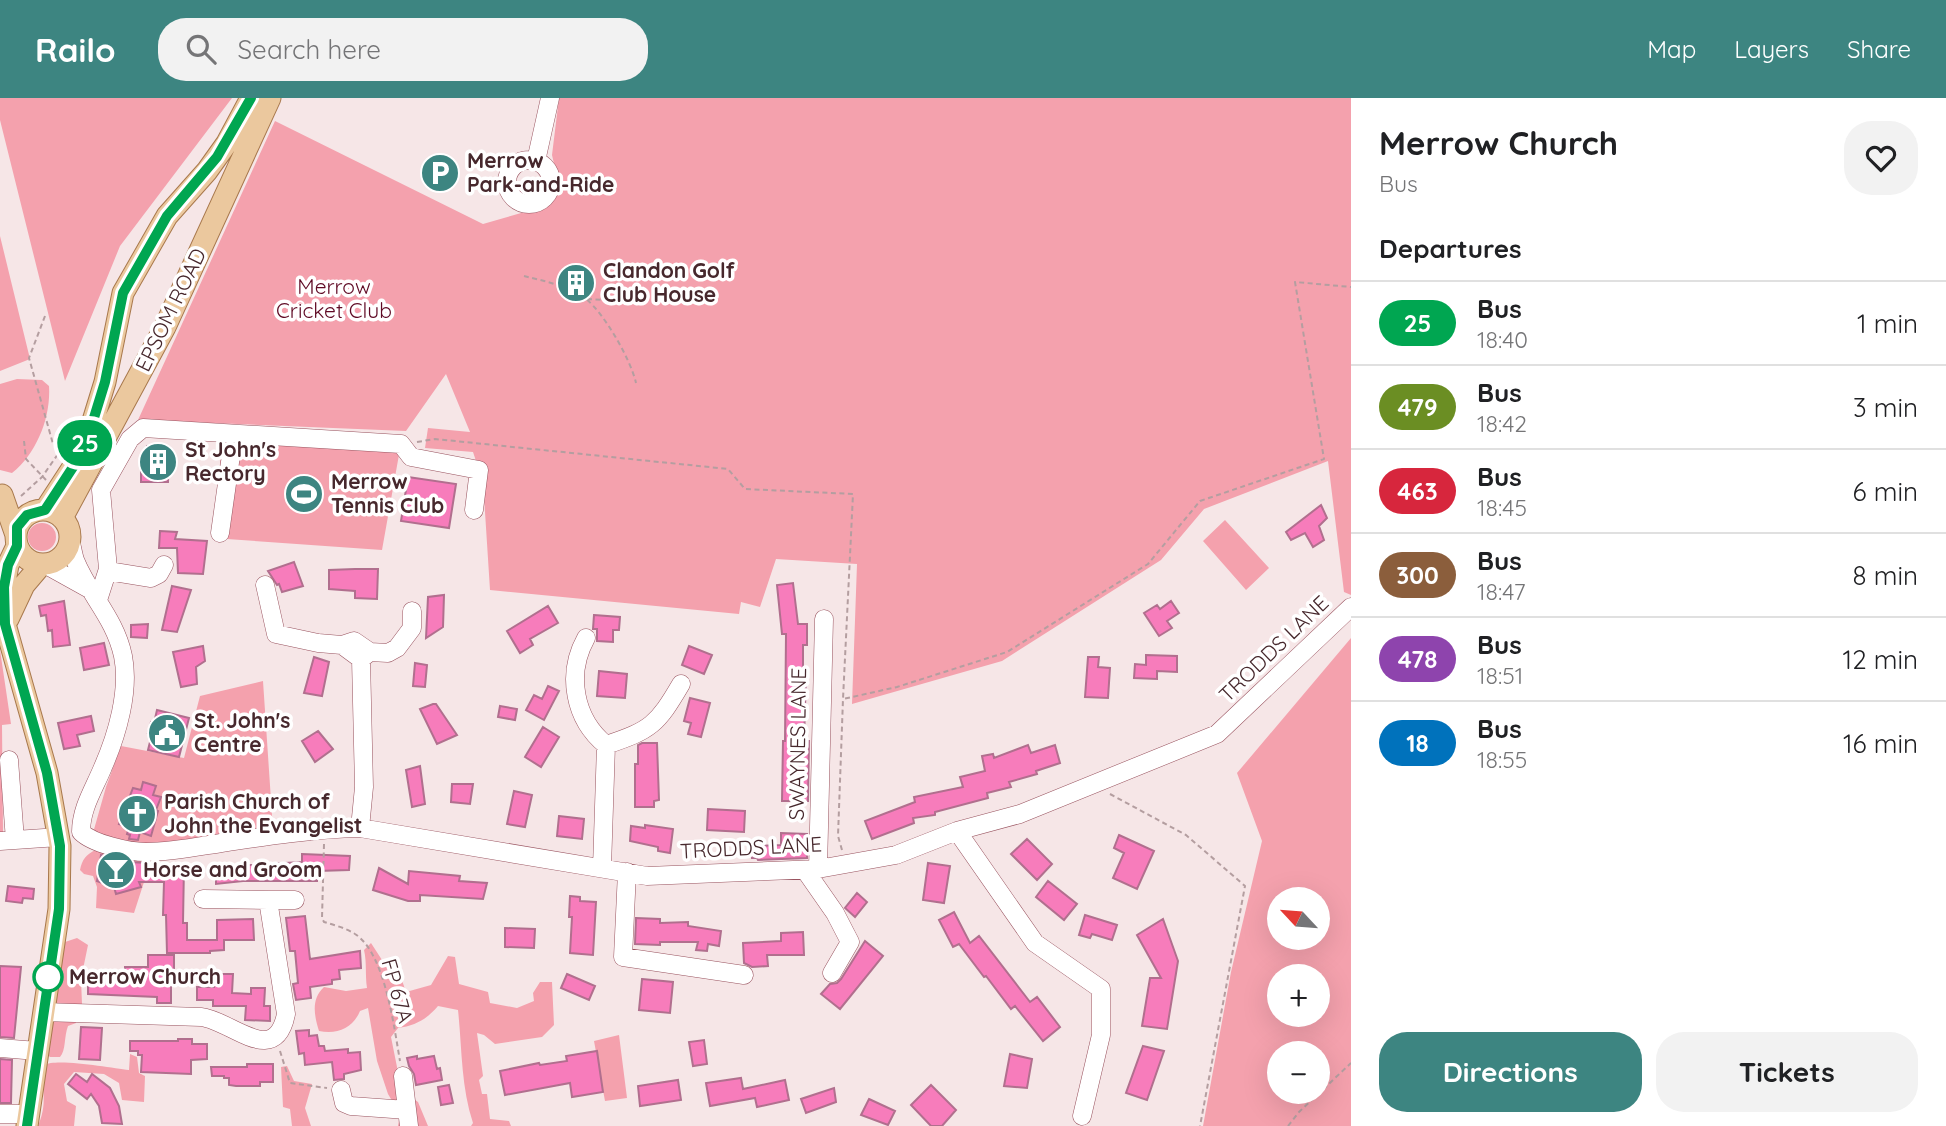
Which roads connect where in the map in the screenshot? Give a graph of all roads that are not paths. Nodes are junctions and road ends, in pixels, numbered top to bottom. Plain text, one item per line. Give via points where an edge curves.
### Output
1 (251, 98) edge
2 (270, 98) edge
3 (535, 98) edge
4 (550, 98) edge
5 (541, 136) junction
6 (536, 161) dead end
7 (234, 434) junction
8 (1, 495) edge
9 (474, 510) dead end
10 (47, 513) junction
11 (220, 533) dead end
12 (70, 539) junction
13 (16, 541) junction
14 (44, 565) junction
15 (164, 565) dead end
16 (108, 571) junction
17 (265, 585) dead end
18 (95, 595) junction
19 (1351, 607) edge
20 (412, 611) dead end
21 (824, 619) dead end
22 (5, 624) junction
23 (586, 638) dead end
24 (365, 655) junction
25 (681, 684) dead end
26 (606, 745) junction
27 (9, 760) dead end
28 (360, 828) junction
29 (957, 831) junction
30 (60, 837) junction
31 (7, 840) edge
32 (602, 868) junction
33 (812, 869) junction
34 (626, 872) junction
35 (203, 900) dead end
36 (268, 900) junction
37 (295, 900) dead end
38 (832, 973) dead end
39 (744, 975) dead end
40 (43, 1012) junction
41 (0, 1048) edge
42 (37, 1051) junction
43 (403, 1076) road end
44 (341, 1090) road end
45 (1083, 1116) dead end
46 (14, 1118) edge
47 (408, 1118) edge

1 - 10 main road, EPSOM ROAD via 227,143 167,216 123,293 89,434
2 - 10 main road, EPSOM ROAD via 165,327
3 - 5 street
4 - 5 street
5 - 6 street
7 - 9 street via 406,451 480,470
7 - 11 street
7 - 16 street via 143,428 130,439 101,490
8 - 10 main road
8 - 13 main road
10 - 12 main road via 67,524
10 - 13 main road via 21,520
12 - 14 main road via 63,556
12 - 18 street via 75,560
13 - 14 main road via 26,559
13 - 22 main road via 4,587
14 - 18 street
14 - 22 main road via 23,584
15 - 16 street via 151,578
16 - 18 street
17 - 24 street via 276,634 342,645
18 - 28 street, TRODDS LANE via 112,622 124,658 124,698 105,764 81,817 81,832 87,839 144,852
19 - 29 street, TRODDS LANE via 1217,734 1020,814
20 - 24 street via 412,628 397,648
21 - 33 street, SWAYNES LANE
22 - 30 main road
23 - 26 street via 576,655 574,684 584,718
24 - 28 street
25 - 26 street via 655,724
26 - 32 street
27 - 31 street
28 - 32 street, TRODDS LANE
29 - 33 street, TRODDS LANE via 895,855
29 - 45 street via 1035,943 1101,989 1101,1035
30 - 31 street
30 - 40 main road via 59,909
32 - 34 street, TRODDS LANE
33 - 34 street, TRODDS LANE via 648,876
33 - 38 street via 850,942
34 - 39 street via 623,957
35 - 36 street
36 - 37 street
36 - 40 street via 286,1014 276,1036 264,1040 212,1018
40 - 42 main road
41 - 42 street
42 - 46 main road
43 - 47 street
44 - 47 street via 344,1103 351,1106

